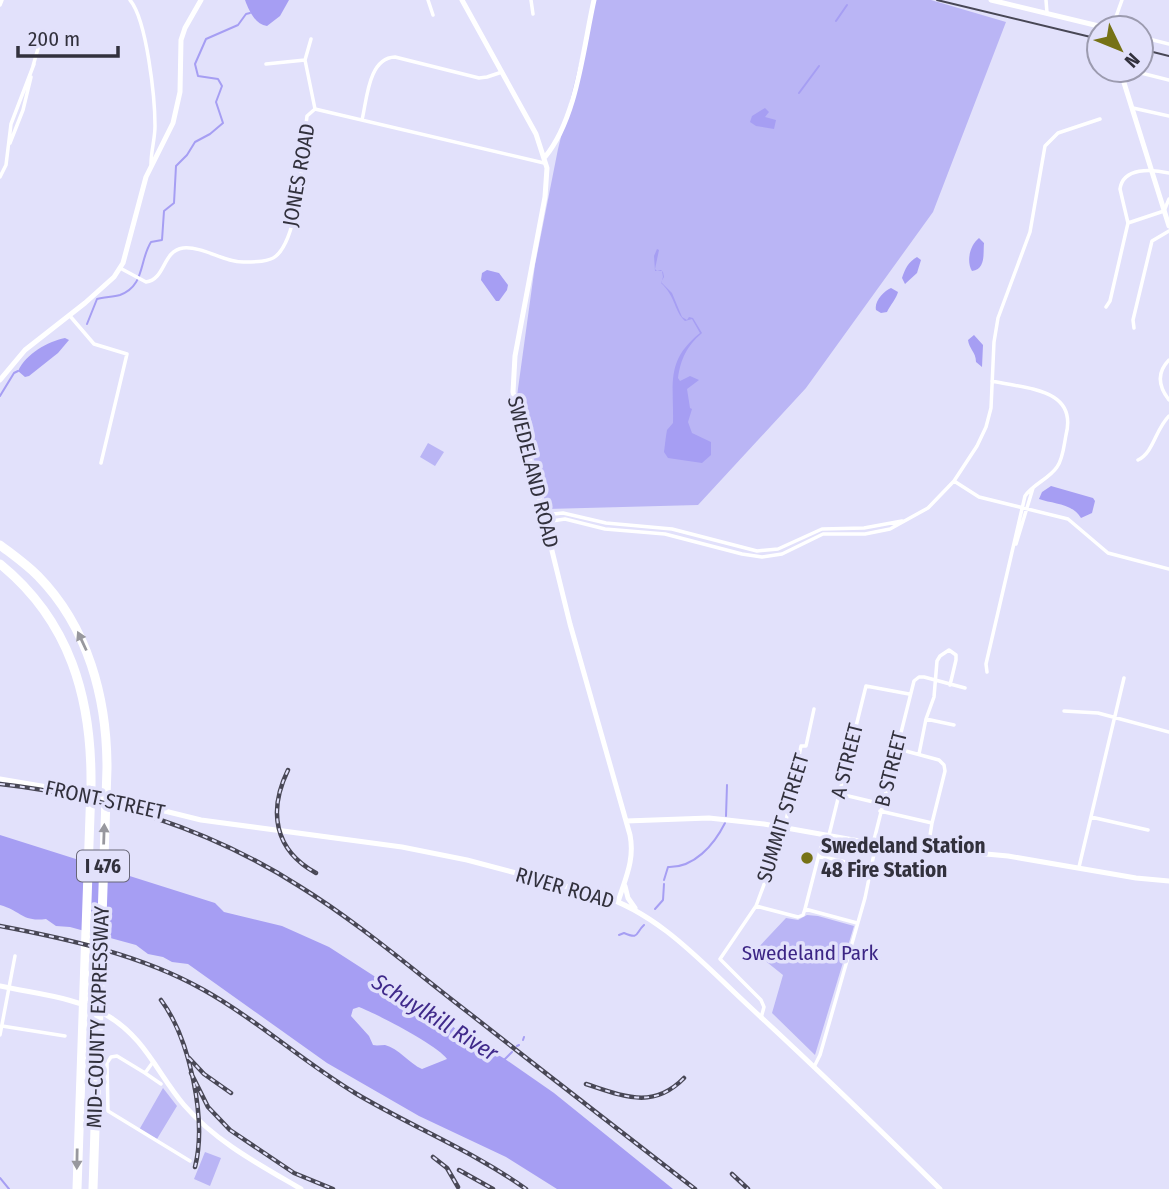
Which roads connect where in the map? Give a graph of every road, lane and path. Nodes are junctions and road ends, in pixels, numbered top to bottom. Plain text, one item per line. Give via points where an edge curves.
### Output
1 (2, 0) edge
2 (130, 0) edge
3 (201, 0) edge
4 (428, 0) edge
5 (462, 0) edge
6 (531, 0) edge
7 (594, 0) edge
8 (991, 0) edge
9 (1046, 0) edge
10 (0, 5) edge
11 (1047, 13) junction
12 (533, 14) dead end
13 (433, 15) dead end
14 (1085, 22) edge
15 (41, 38) dead end
16 (311, 39) dead end
17 (305, 60) junction
18 (34, 64) junction
19 (265, 64) dead end
20 (502, 72) junction
21 (1124, 84) edge
22 (16, 108) junction
23 (1133, 108) junction
24 (315, 109) junction
25 (23, 110) junction
26 (1169, 116) edge
27 (1100, 119) dead end
28 (362, 120) junction
29 (8, 148) junction
30 (545, 160) junction
31 (151, 166) junction
32 (1151, 170) junction
33 (1169, 173) edge
34 (0, 177) edge
35 (1169, 199) edge
36 (1164, 211) junction
37 (1128, 223) junction
38 (1169, 229) edge
39 (120, 268) junction
40 (1106, 307) dead end
41 (70, 316) junction
42 (1134, 328) dead end
43 (1169, 360) edge
44 (0, 380) edge
45 (992, 381) junction
46 (1169, 400) edge
47 (1169, 416) edge
48 (1138, 460) dead end
49 (101, 463) dead end
50 (954, 481) junction
51 (1025, 509) junction
52 (545, 518) junction
53 (0, 545) edge
54 (0, 564) edge
55 (1169, 569) edge
56 (987, 672) dead end
57 (1124, 678) dead end
58 (935, 680) junction
59 (950, 685) junction
60 (965, 688) dead end
61 (909, 694) junction
62 (814, 709) dead end
63 (1064, 711) dead end
64 (1115, 718) junction
65 (926, 719) junction
66 (954, 725) dead end
67 (1169, 732) edge
68 (902, 750) dead end
69 (919, 754) junction
70 (0, 779) edge
71 (839, 793) junction
72 (882, 804) junction
73 (880, 811) junction
74 (1091, 817) junction
75 (626, 821) junction
76 (210, 822) joint
77 (932, 823) junction
78 (785, 827) junction
79 (1148, 830) dead end
80 (827, 835) junction
81 (874, 844) junction
82 (928, 849) junction
83 (819, 856) junction
84 (872, 868) junction
85 (1079, 868) junction
86 (1169, 881) edge
87 (625, 882) junction
88 (618, 902) junction
89 (756, 906) junction
90 (805, 909) junction
91 (637, 911) junction
92 (857, 923) junction
93 (15, 956) dead end
94 (0, 986) edge
95 (8, 988) junction
96 (761, 1017) junction
97 (1, 1026) edge
98 (0, 1035) edge
99 (65, 1036) dead end
100 (155, 1060) junction
101 (814, 1067) junction
102 (145, 1073) junction
103 (160, 1084) dead end
104 (190, 1161) dead end
105 (77, 1189) edge
106 (93, 1189) edge
107 (302, 1189) edge
108 (940, 1189) edge

1 - 10 street
2 - 31 street via 140,17 153,99
3 - 31 main road via 181,40 180,92 173,123
4 - 13 street
5 - 20 main road
6 - 12 street
7 - 30 main road, SWEDELAND ROAD via 567,119
8 - 11 main road
9 - 11 street
11 - 14 main road
15 - 18 street
16 - 17 street
17 - 19 street
17 - 24 street
18 - 22 street
18 - 25 street
20 - 28 street via 479,78 387,58 375,67
20 - 30 main road
21 - 23 main road
22 - 25 street
22 - 29 street
23 - 26 street
23 - 32 main road
24 - 28 street, JONES ROAD
24 - 39 street, JONES ROAD via 307,116 294,219 278,254 244,262 179,249 170,254 152,281 142,281
25 - 29 street
27 - 45 street via 1058,133 1045,146 1030,232 998,318
28 - 30 street, JONES ROAD
29 - 34 street
30 - 52 main road, SWEDELAND ROAD via 545,197 512,384
31 - 39 main road
32 - 33 street
32 - 36 main road
32 - 37 street via 1128,175 1121,184
35 - 36 street
36 - 37 street
36 - 38 main road
37 - 40 street
38 - 42 street via 1152,241
39 - 41 main road
41 - 44 main road via 25,350
41 - 49 street via 94,345 127,354
43 - 46 street via 1160,379
45 - 50 street via 986,427
45 - 51 street via 1052,395 1067,410 1069,425 1058,465 1027,494
47 - 48 street via 1157,430 1148,453
50 - 51 street via 979,497
50 - 52 street via 935,503 908,520 864,528 821,528 778,550 743,549 672,529 606,523 563,513
51 - 55 street via 1068,519 1110,554
51 - 56 street
52 - 75 main road, SWEDELAND ROAD via 575,644
106 -> 53 highway, MID-COUNTY EXPRESSWAY / I 476 via 107,768 101,706 89,656 71,619 38,576
54 -> 105 highway, MID-COUNTY EXPRESSWAY / I 476 via 40,606 64,645 87,712 91,778
57 - 64 street
58 - 59 street
58 - 59 street via 937,661 949,650 956,655
58 - 61 street via 919,677
58 - 65 street
59 - 60 street
61 - 71 street, A STREET via 866,686
61 - 72 street, B STREET
62 - 78 street, SUMMIT STREET via 806,746 801,746
63 - 64 street
64 - 67 street
64 - 74 street
65 - 66 street
65 - 69 street
68 - 69 street
69 - 77 street via 939,760 946,771
70 - 76 main road, FRONT STREET via 96,795
71 - 72 street
71 - 80 street, A STREET
72 - 73 street, B STREET
73 - 77 street
73 - 81 street, B STREET
74 - 79 street
74 - 85 street
75 - 78 main road via 709,818
75 - 87 main road, SWEDELAND ROAD via 632,851
76 - 88 main road, RIVER ROAD via 402,846
77 - 82 street
78 - 80 main road
78 - 89 street, SUMMIT STREET
80 - 81 main road
80 - 83 street, A STREET
81 - 82 main road
81 - 84 street, B STREET
82 - 85 main road
83 - 84 street
83 - 90 street, A STREET
84 - 92 street, B STREET
85 - 86 main road
87 - 88 main road, SWEDELAND ROAD
87 - 91 main road via 626,895
88 - 91 main road, RIVER ROAD
89 - 90 street via 798,917
89 - 96 street, SUMMIT STREET via 720,959 761,1000
90 - 92 street
91 - 96 main road, RIVER ROAD via 674,937
92 - 101 street, B STREET
93 - 95 street
94 - 95 main road
95 - 97 street
95 - 100 main road via 93,1007 119,1023
96 - 101 main road, RIVER ROAD
97 - 98 street
97 - 99 street
100 - 102 street
100 - 107 main road via 202,1124
101 - 108 main road, RIVER ROAD
102 - 103 street
102 - 104 street via 117,1056 110,1058 110,1114

